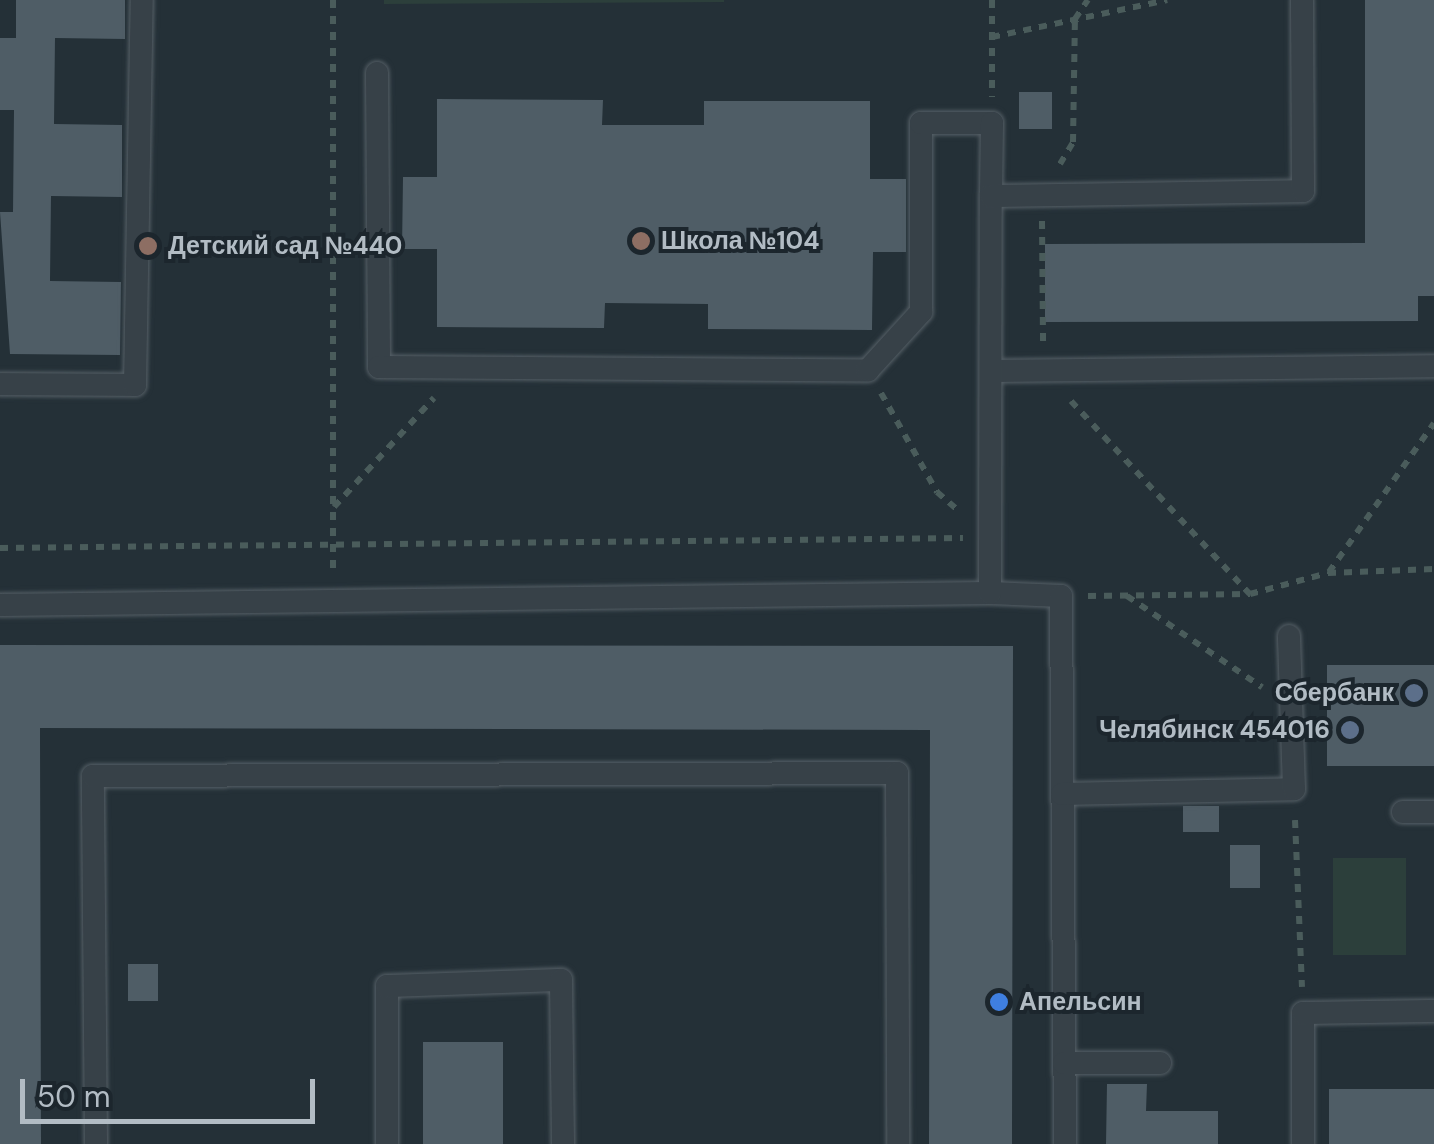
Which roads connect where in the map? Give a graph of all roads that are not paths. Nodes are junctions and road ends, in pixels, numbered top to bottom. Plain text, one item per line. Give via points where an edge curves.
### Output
1 (142, 0) edge
2 (1302, 0) edge
3 (377, 73) dead end
4 (992, 196) junction
5 (1434, 366) edge
6 (992, 371) junction
7 (0, 384) edge
8 (990, 593) junction
9 (0, 605) edge
10 (1289, 636) dead end
11 (1062, 794) junction
12 (1403, 812) dead end
13 (1434, 812) edge
14 (1434, 1011) edge
15 (1064, 1063) junction
16 (1160, 1064) dead end
17 (96, 1144) edge
18 (387, 1144) edge
19 (563, 1144) edge
20 (898, 1144) edge
21 (1064, 1144) edge
22 (1303, 1144) edge

1 - 7 lane via 135,385
2 - 4 lane via 1303,190
3 - 4 lane via 380,368 868,370 921,312 921,123 992,123
4 - 6 lane
5 - 6 lane
6 - 8 lane
8 - 9 lane
8 - 11 lane via 1061,596
10 - 11 lane via 1294,789
11 - 15 lane
12 - 13 lane
14 - 22 lane via 1303,1013
15 - 16 lane
15 - 21 lane
17 - 20 lane via 93,776 857,774 896,774
18 - 19 lane via 387,986 561,980

